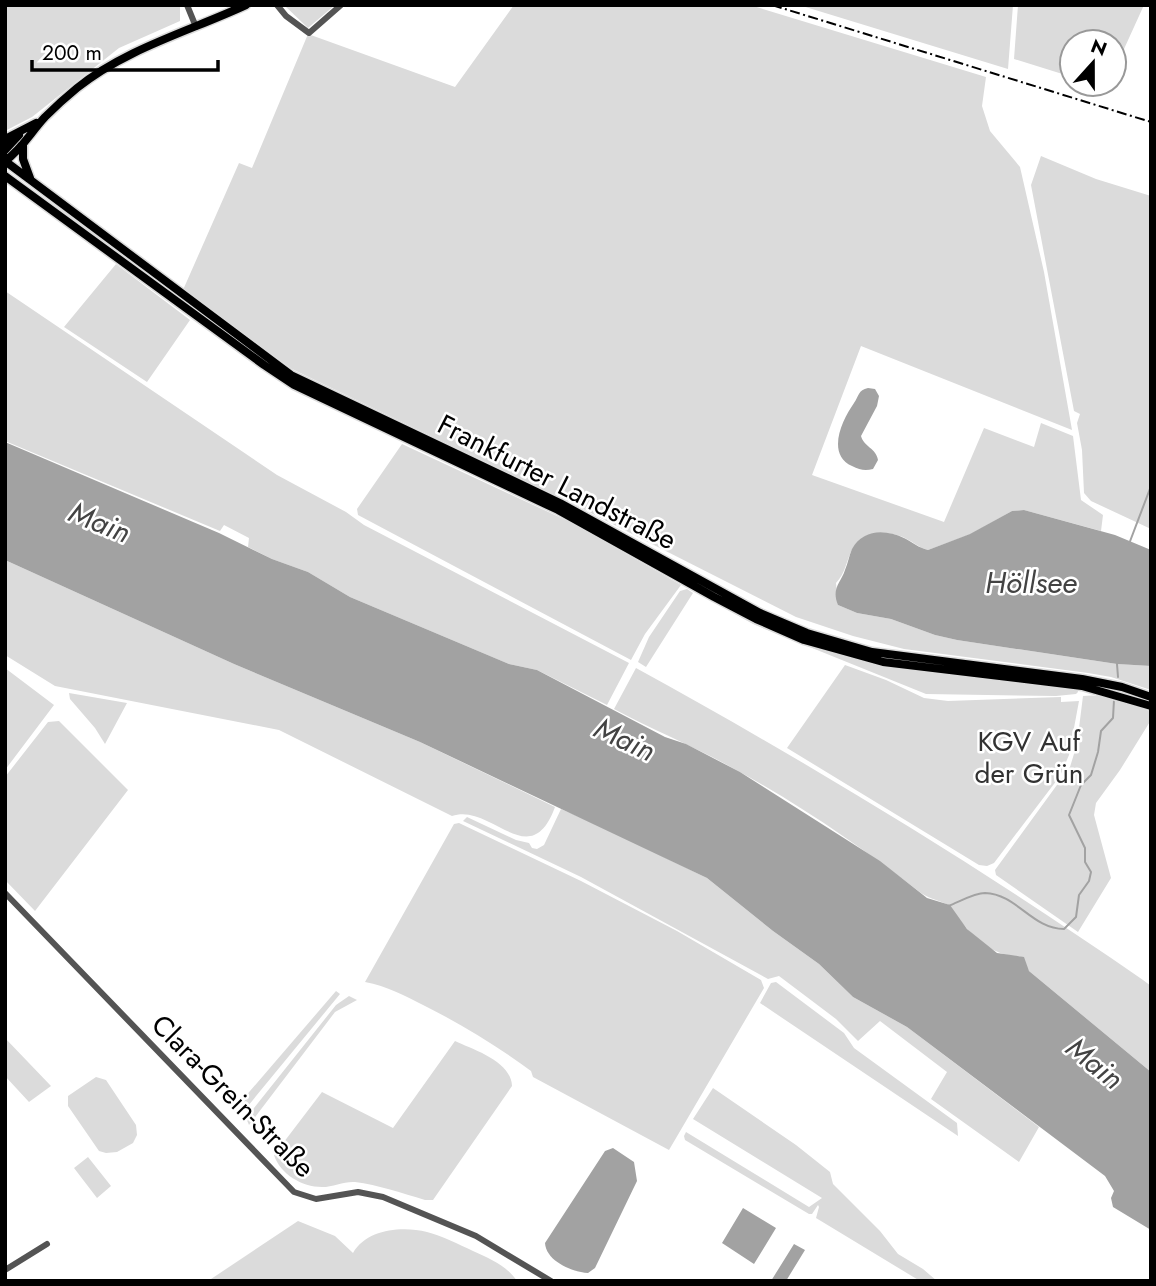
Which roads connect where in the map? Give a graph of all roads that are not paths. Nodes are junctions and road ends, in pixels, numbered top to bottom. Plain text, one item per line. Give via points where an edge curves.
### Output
1 (187, 5) edge
2 (246, 5) edge
3 (277, 5) edge
4 (341, 5) edge
5 (196, 27) junction
6 (44, 118) junction
7 (21, 133) junction
8 (5, 139) edge
9 (23, 144) junction
10 (5, 150) edge
11 (5, 161) edge
12 (5, 176) edge
13 (31, 180) junction
14 (1151, 697) edge
15 (1151, 706) edge
16 (5, 893) edge
17 (47, 1244) dead end
18 (5, 1270) edge
19 (551, 1281) edge

1 - 5 street
2 - 5 main road
3 - 4 street via 309,33
5 - 6 main road via 100,72
6 - 7 main road
6 - 9 main road
7 - 8 main road
7 - 10 main road
9 - 11 main road
9 - 13 main road
11 - 13 main road, Frankfurter Landstraße
12 - 15 main road, Frankfurter Landstraße via 294,385 558,510 766,624 883,662 1082,686
13 - 14 main road, Frankfurter Landstraße via 291,375 560,503 760,613 872,652 1082,678
16 - 19 street, Clara-Grein-Straße via 294,1192 316,1199 358,1192 383,1197 476,1236
17 - 18 street

